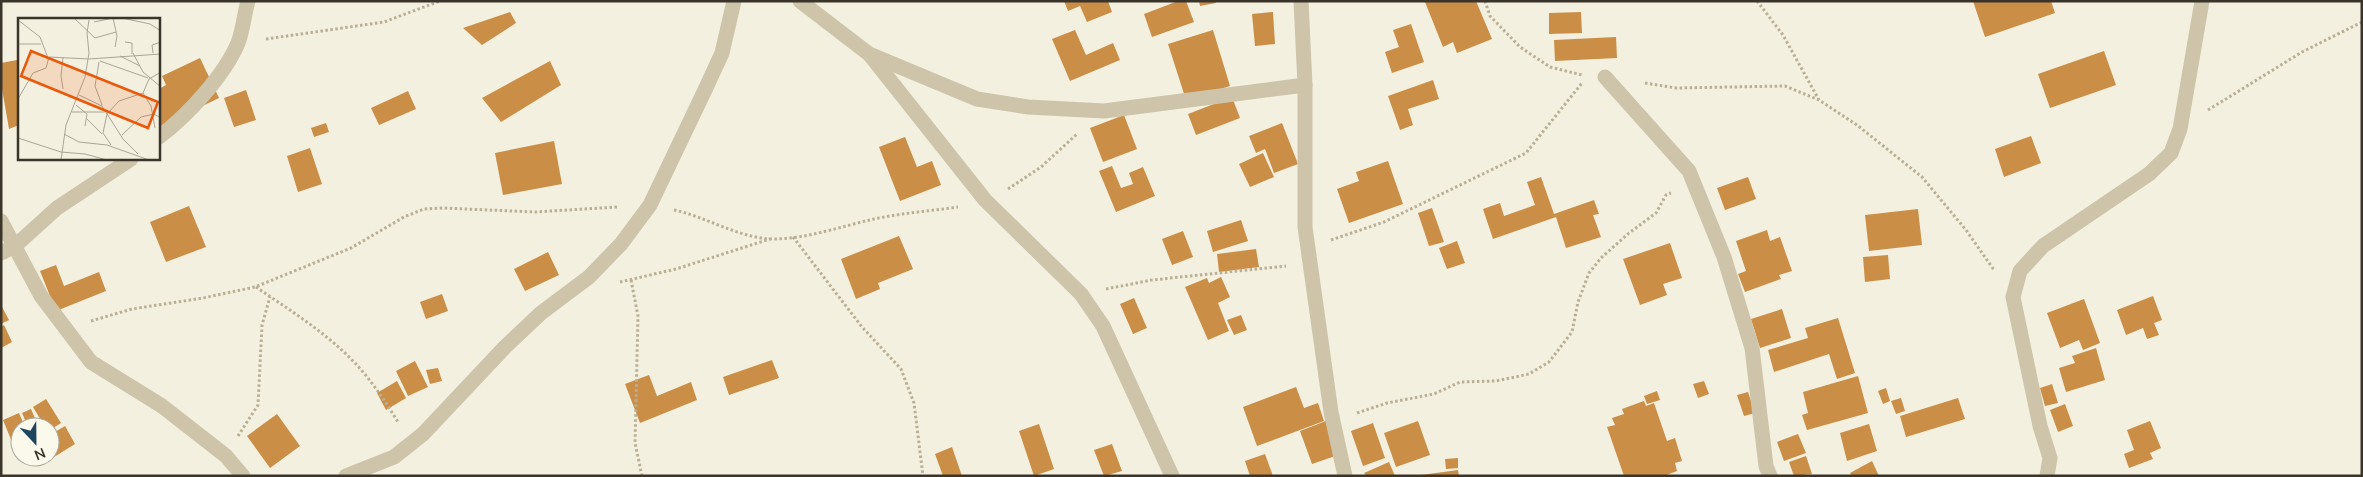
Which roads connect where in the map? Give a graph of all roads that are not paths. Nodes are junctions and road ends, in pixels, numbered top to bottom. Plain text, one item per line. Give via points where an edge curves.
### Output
1 (248, 1) edge
2 (734, 1) edge
3 (800, 1) edge
4 (1301, 1) edge
5 (2202, 1) edge
6 (869, 54) junction
7 (1604, 78) road end
8 (1305, 85) junction
9 (160, 136) edge
10 (129, 160) edge
11 (1, 221) edge
12 (8, 250) edge
13 (244, 476) edge
14 (346, 476) edge
15 (1172, 476) edge
16 (1345, 476) edge
17 (1770, 476) edge
18 (2047, 476) edge

1 - 9 street via 238,42 220,75
2 - 14 street via 722,53 650,205 621,244 589,277 505,347 411,444 394,457
3 - 6 street
4 - 8 street
5 - 18 street via 2180,129 2171,153 2149,174 2043,246 2020,271 2013,297 2036,409 2050,458
6 - 8 street via 977,99 1028,107 1104,111
6 - 15 street via 985,200 1081,294 1104,326
7 - 17 street via 1689,171 1724,257 1752,348 1766,466
8 - 16 street via 1305,226 1331,412
10 - 12 street via 57,208
11 - 12 street
12 - 13 street via 90,362 162,406 226,456

